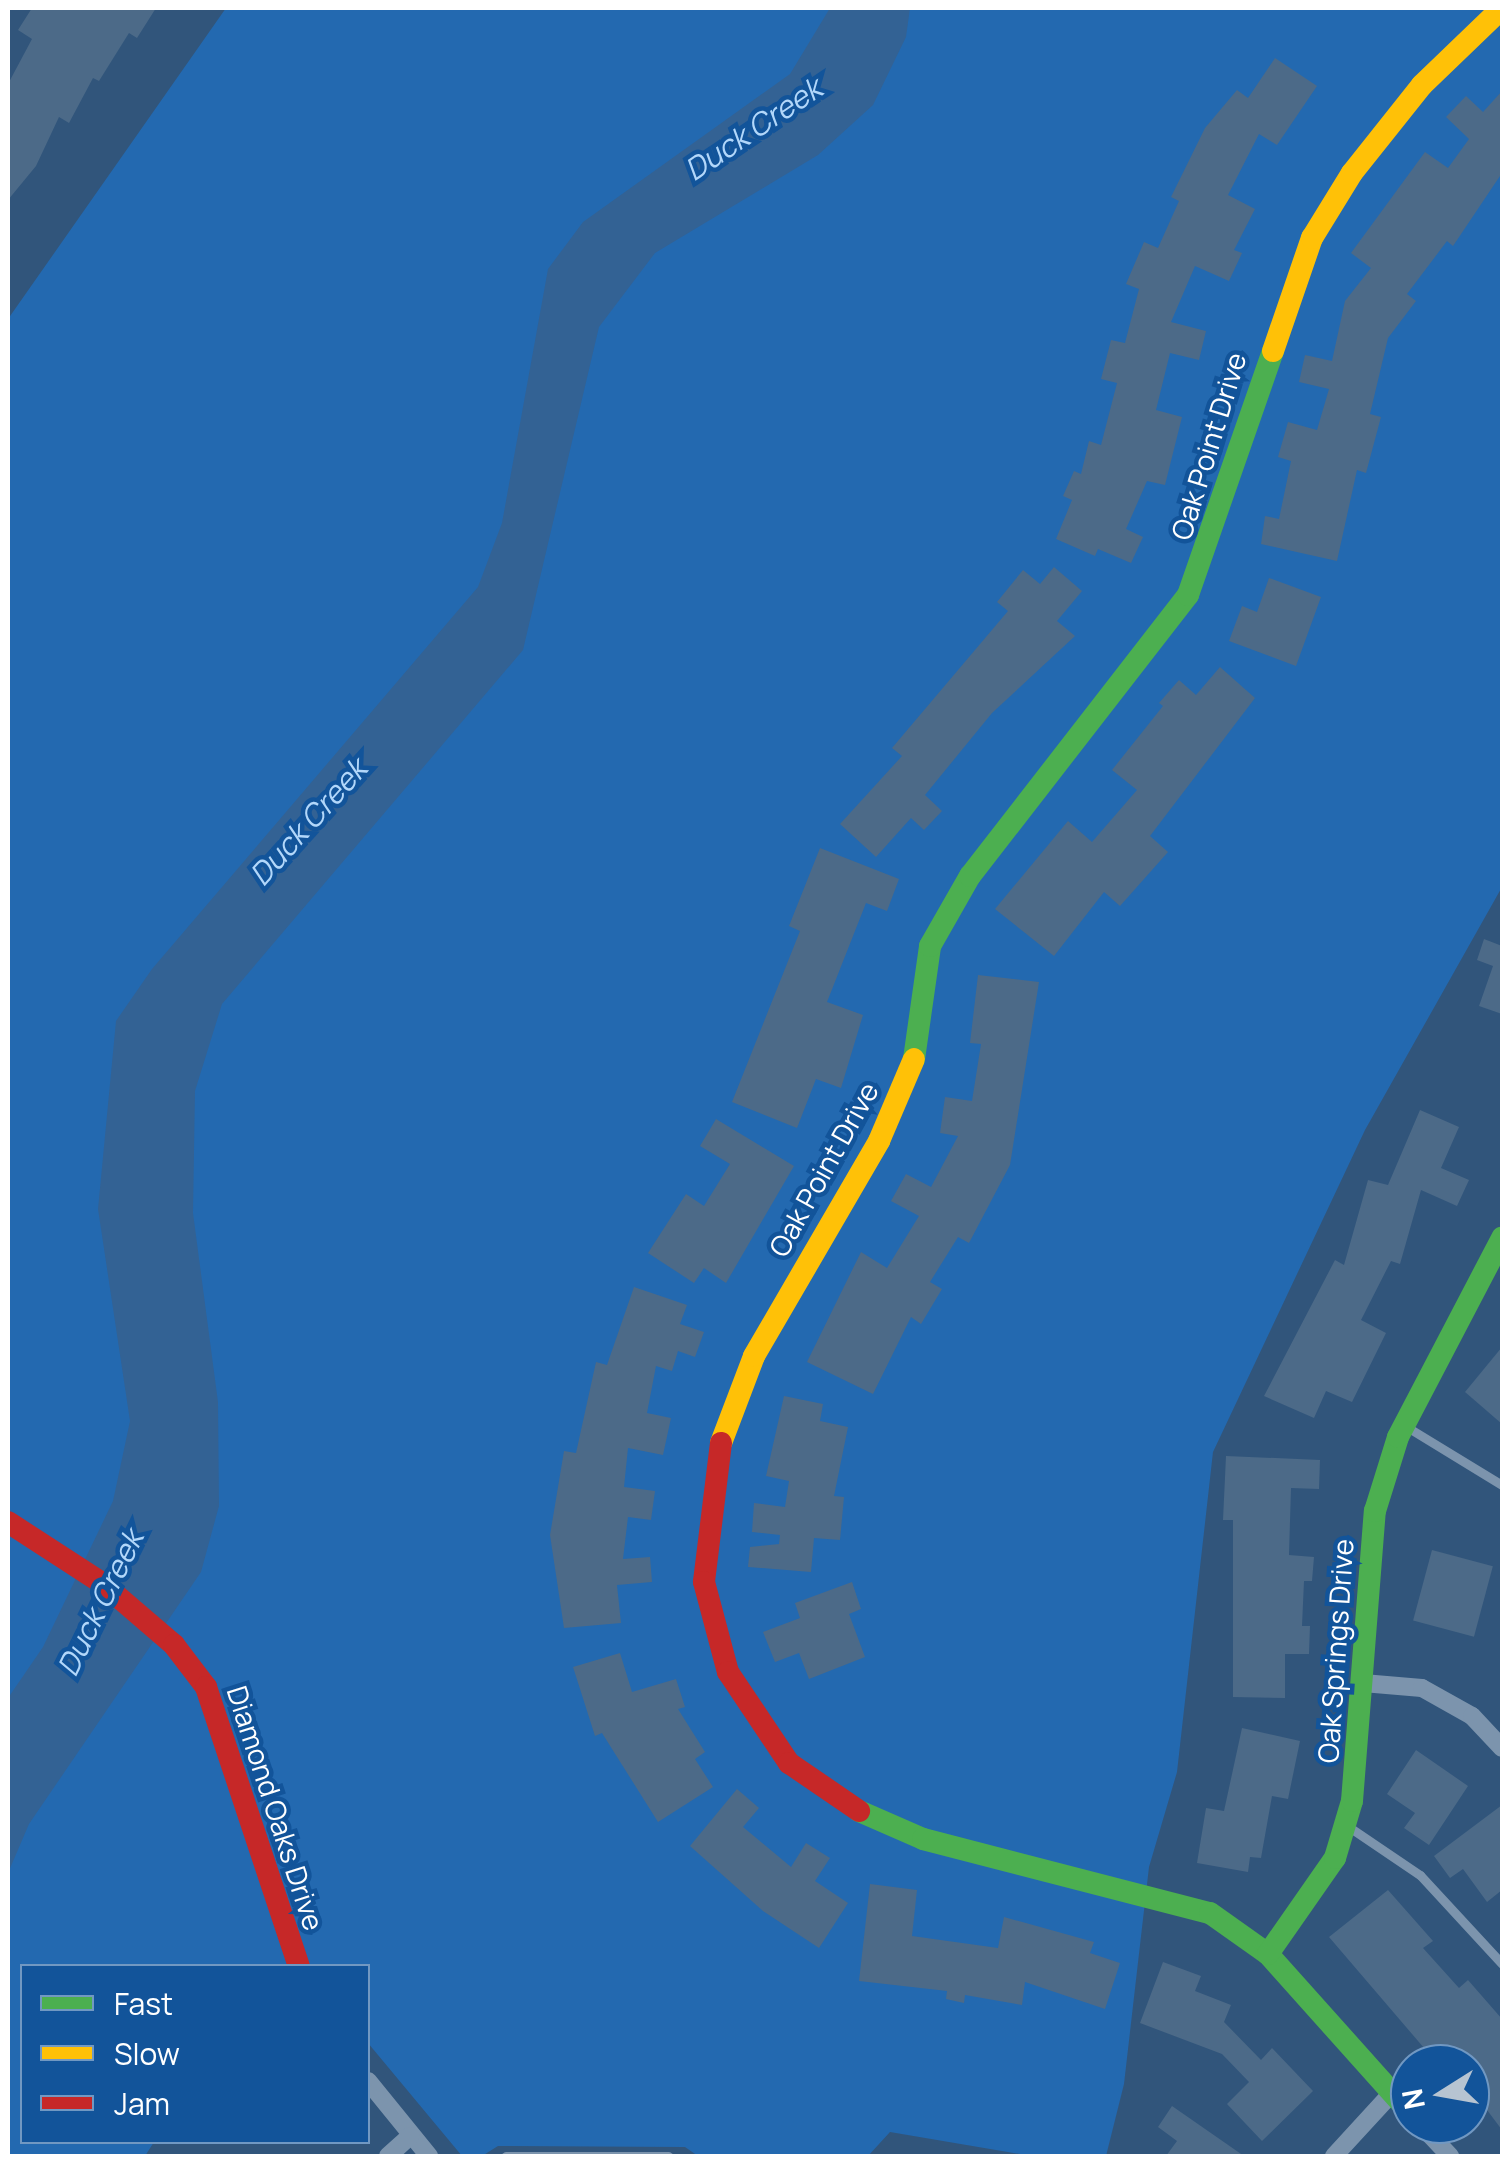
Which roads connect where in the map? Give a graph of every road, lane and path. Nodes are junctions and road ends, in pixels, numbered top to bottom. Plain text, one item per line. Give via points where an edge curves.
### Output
1 (1502, 8) edge
2 (1502, 1238) edge
3 (1494, 1274) edge
4 (1404, 1426) junction
5 (1502, 1485) edge
6 (8, 1522) edge
7 (1362, 1682) junction
8 (1502, 1748) edge
9 (1345, 1824) junction
10 (1268, 1954) junction
11 (298, 1964) edge
12 (1502, 1964) edge
13 (370, 2084) edge
14 (1390, 2091) edge
15 (1390, 2095) edge
16 (410, 2136) junction
17 (388, 2156) edge
18 (429, 2156) edge
19 (506, 2156) edge
20 (668, 2156) edge
21 (1334, 2156) edge

1 - 10 street, Oak Point Drive via 1422,85 1322,222 1263,369 1188,595 970,876 930,946 921,1039 906,1082 879,1141 754,1356 720,1446 709,1524 704,1582 728,1672 789,1762 840,1803 923,1839 1210,1913
2 - 3 street, Oak Springs Drive
3 - 4 street, Oak Springs Drive
4 - 5 lane
4 - 7 street, Oak Springs Drive via 1375,1511
6 - 11 street, Diamond Oaks Drive via 102,1584 174,1644 206,1687
7 - 8 street via 1422,1688 1472,1716
7 - 9 street, Oak Springs Drive via 1362,1748
9 - 10 street, Oak Springs Drive via 1335,1858
9 - 12 lane via 1420,1875
10 - 14 street, Oak Point Drive
13 - 16 street
15 - 21 street
16 - 17 street
16 - 18 street
19 - 20 lane

